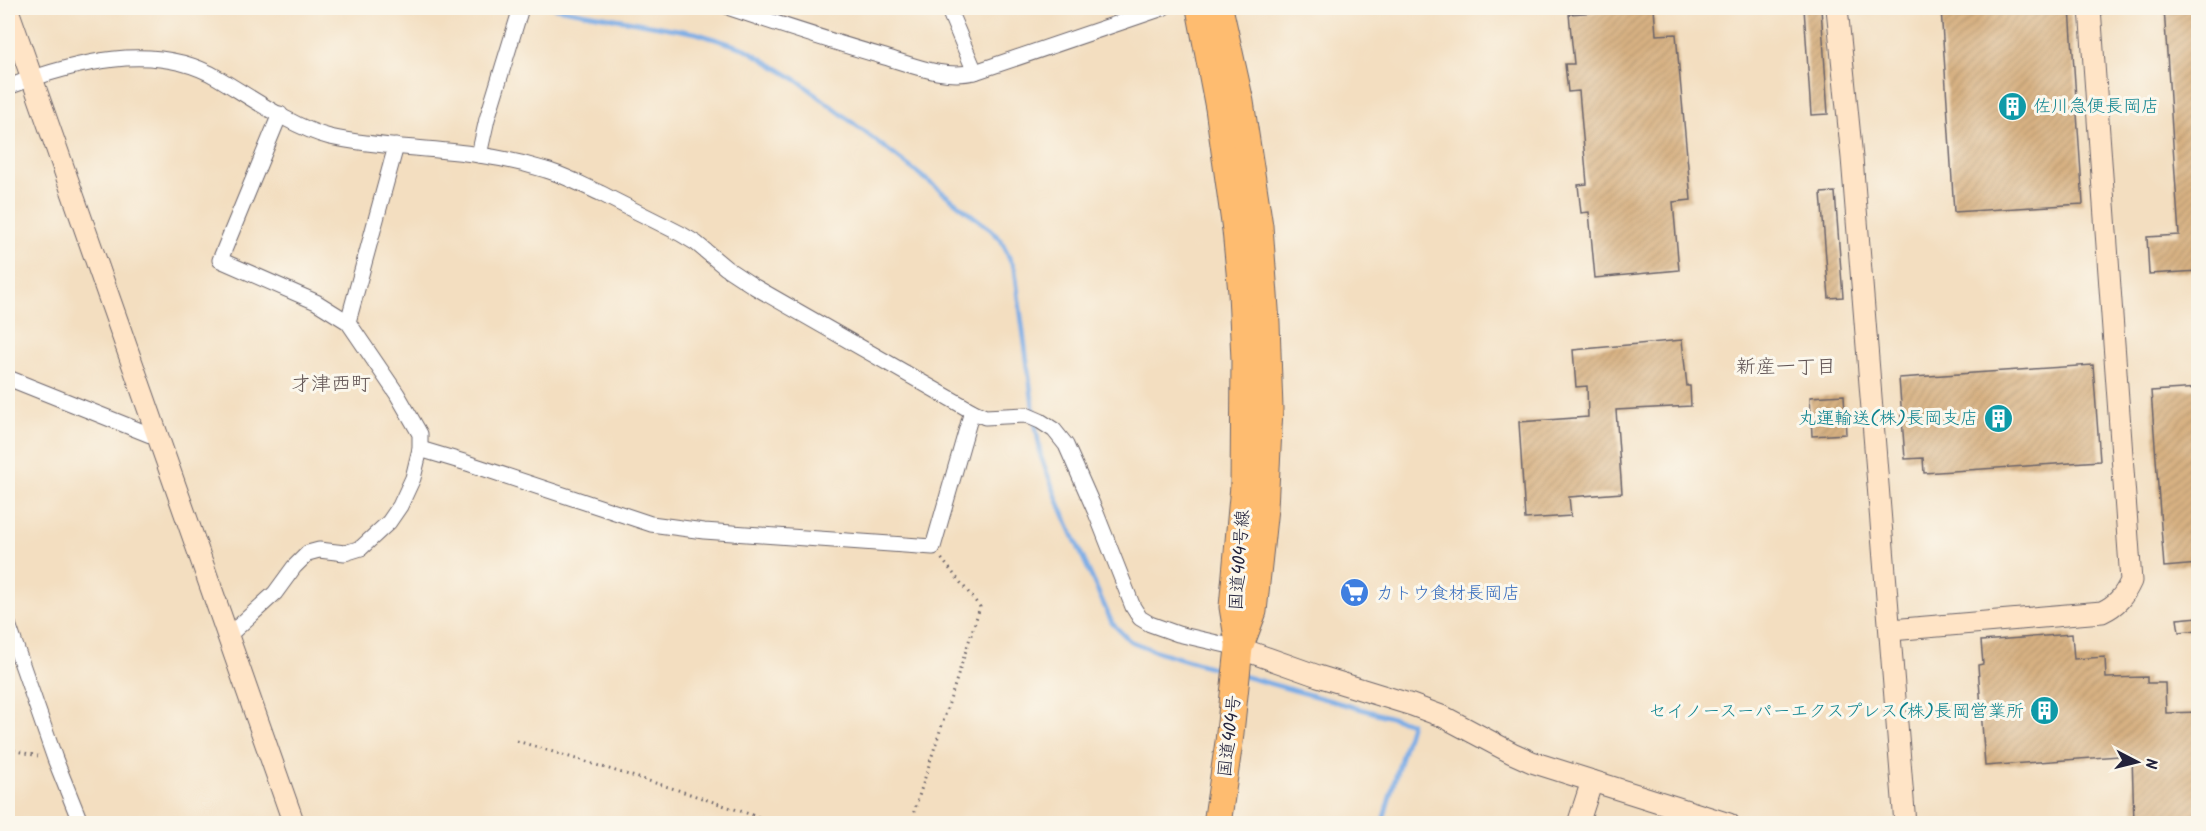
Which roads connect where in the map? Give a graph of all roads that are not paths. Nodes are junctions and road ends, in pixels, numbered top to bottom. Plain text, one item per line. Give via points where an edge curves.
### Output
1 (521, 8) edge
2 (730, 8) edge
3 (948, 8) edge
4 (1163, 8) edge
5 (1200, 8) edge
6 (1219, 8) edge
7 (1837, 8) edge
8 (2090, 8) edge
9 (8, 10) edge
10 (975, 72) junction
11 (31, 78) junction
12 (8, 87) edge
13 (280, 114) junction
14 (396, 146) junction
15 (479, 155) junction
16 (348, 322) junction
17 (8, 378) edge
18 (972, 411) junction
19 (159, 438) junction
20 (420, 449) junction
21 (8, 624) edge
22 (1890, 630) junction
23 (228, 636) junction
24 (1239, 648) junction
25 (1592, 781) junction
26 (81, 824) edge
27 (294, 824) edge
28 (1217, 824) edge
29 (1578, 824) edge
30 (1729, 824) edge
31 (1905, 824) edge

1 - 15 street
2 - 10 street via 941,74
3 - 10 street
4 - 10 street
5 - 24 highway, 国道404号線 via 1219,108 1242,292 1244,486 1233,607
6 - 24 highway, 国道404号線 via 1240,102 1259,226 1269,398 1264,507 1253,611
7 - 22 street
8 - 22 street via 2131,581 2113,607 2102,612
9 - 11 street
11 - 12 street
11 - 13 street via 97,62 166,59 196,66
11 - 19 street
13 - 14 street via 328,136
13 - 16 street via 220,260 316,302
14 - 15 street
14 - 16 street
15 - 18 street via 548,170 681,234 755,287
16 - 20 street via 411,416 420,434
17 - 19 street
18 - 20 street via 933,547 651,524
18 - 24 street via 985,417 1026,415 1054,430 1066,445 1140,618 1164,630
19 - 23 street
20 - 23 street via 413,478 389,522 361,548 345,553 308,553 275,593
21 - 26 street
22 - 31 street
23 - 27 street
24 - 25 street via 1444,717 1512,753
24 - 28 highway, 国道404号
25 - 29 street
25 - 30 street

